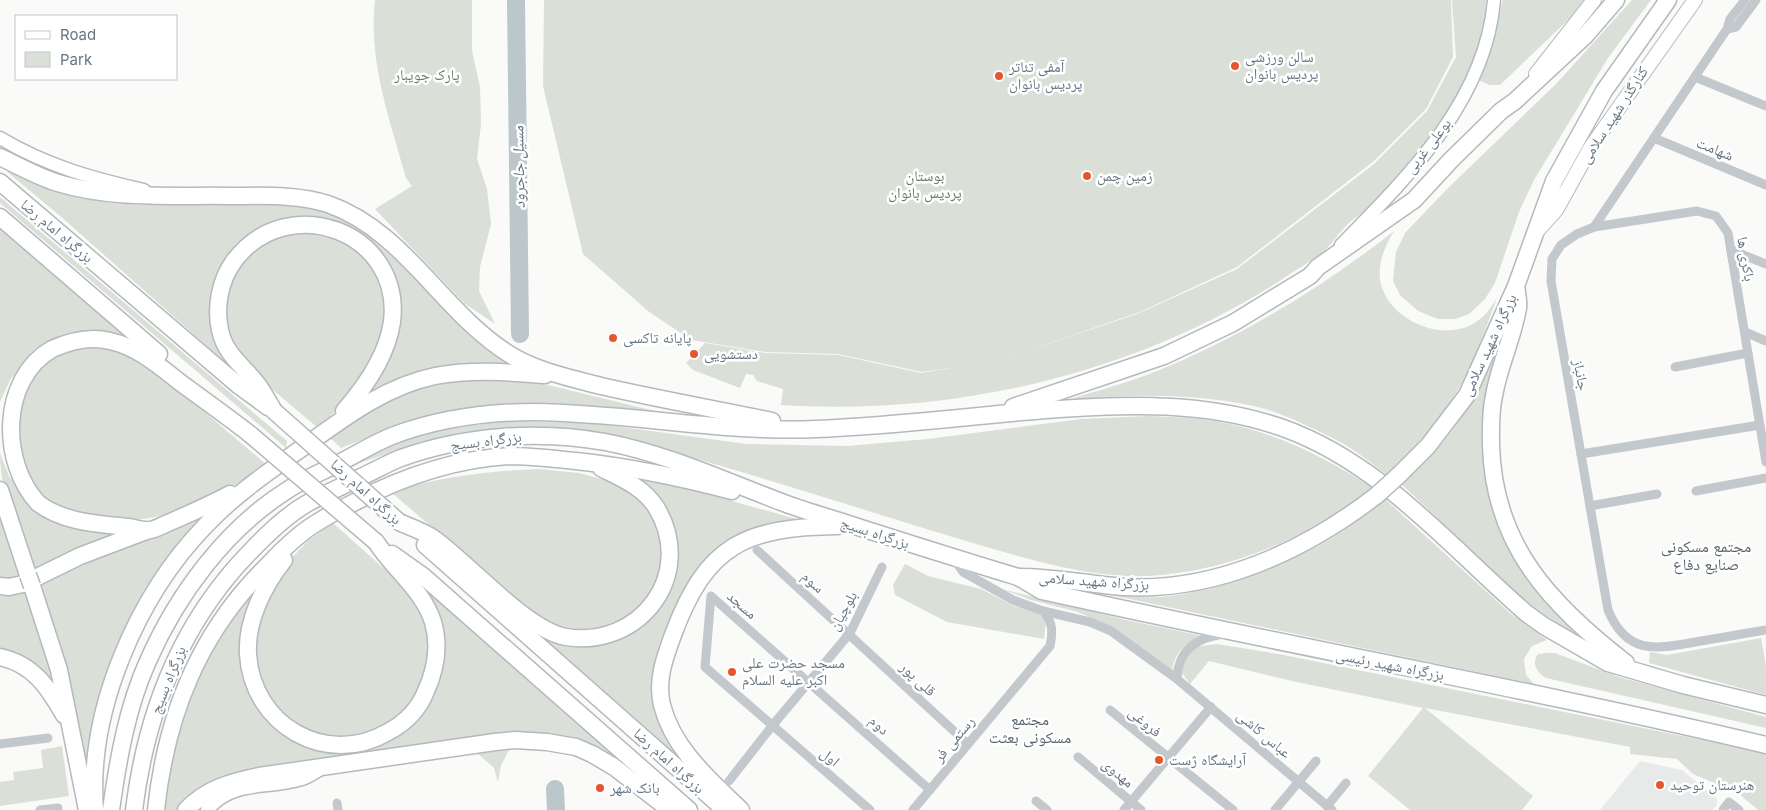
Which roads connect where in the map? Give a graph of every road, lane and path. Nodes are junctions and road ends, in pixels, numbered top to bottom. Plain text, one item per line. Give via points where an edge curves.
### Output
1 (1494, 0) edge
2 (1594, 0) edge
3 (1616, 0) edge
4 (1668, 0) edge
5 (1695, 0) edge
6 (1707, 0) edge
7 (1744, 0) edge
8 (1756, 0) edge
9 (1727, 29) junction
10 (1671, 32) junction
11 (1695, 77) junction
12 (1515, 101) junction
13 (1766, 106) edge
14 (0, 138) edge
15 (1654, 138) junction
16 (0, 157) edge
17 (0, 182) edge
18 (1766, 185) edge
19 (166, 195) junction
20 (0, 217) edge
21 (1594, 227) junction
22 (1536, 232) junction
23 (1731, 250) junction
24 (1766, 264) edge
25 (1318, 267) junction
26 (1516, 286) junction
27 (1745, 332) junction
28 (1766, 341) edge
29 (1748, 353) junction
30 (1676, 367) dead end
31 (562, 376) junction
32 (274, 411) junction
33 (992, 414) junction
34 (1761, 420) edge
35 (330, 428) junction
36 (816, 429) junction
37 (251, 434) junction
38 (1581, 454) junction
39 (1766, 462) edge
40 (593, 463) junction
41 (260, 478) junction
42 (1766, 478) edge
43 (0, 490) edge
44 (1696, 491) dead end
45 (1657, 494) dead end
46 (785, 504) junction
47 (1590, 506) junction
48 (317, 522) junction
49 (399, 522) junction
50 (853, 526) junction
51 (150, 530) junction
52 (376, 542) junction
53 (758, 550) dead end
54 (952, 558) junction
55 (882, 567) dead end
56 (1018, 577) junction
57 (0, 586) edge
58 (1043, 611) junction
59 (1766, 630) edge
60 (850, 633) junction
61 (1230, 633) junction
62 (0, 657) edge
63 (705, 667) joint
64 (1637, 672) junction
65 (1177, 679) junction
66 (809, 682) junction
67 (1766, 705) edge
68 (1211, 708) junction
69 (1110, 710) dead end
70 (69, 724) junction
71 (772, 726) junction
72 (48, 738) dead end
73 (0, 744) edge
74 (968, 744) junction
75 (1766, 745) edge
76 (1078, 756) dead end
77 (1168, 759) junction
78 (1316, 761) dead end
79 (328, 765) junction
80 (729, 781) dead end
81 (1299, 782) junction
82 (1346, 783) dead end
83 (930, 790) junction
84 (1036, 801) dead end
85 (1131, 801) junction
86 (58, 808) dead end
87 (1330, 808) edge
88 (40, 810) edge
89 (87, 810) edge
90 (94, 810) edge
91 (110, 810) edge
92 (134, 810) edge
93 (156, 810) edge
94 (186, 810) edge
95 (207, 810) edge
96 (670, 810) edge
97 (690, 810) edge
98 (725, 810) edge
99 (741, 810) edge
100 (870, 810) edge
101 (913, 810) edge
102 (1047, 810) edge
103 (1124, 810) edge
104 (1141, 810) edge
105 (1233, 810) edge
106 (1275, 810) edge
107 (1723, 810) edge
108 (1739, 810) edge

1 - 25 main road, بوعلی غربی via 1478,68 1462,101 1403,178
2 - 12 main road
3 - 12 highway via 1585,36
4 - 22 highway, بزرگراه شهید سلامی via 1604,91 1554,181
5 - 10 main road, کنارگذر شهید سلامی
6 - 10 main road
7 - 9 street
8 - 9 street via 1736,27
9 - 11 street
10 - 22 main road, کنارگذر شهید سلامی via 1591,147 1556,210
11 - 13 street
11 - 15 street
12 - 25 highway via 1451,160 1414,200
14 - 19 main road via 62,169
15 - 18 street, شهامت
15 - 21 street
16 - 19 highway via 29,172 76,187 125,194
17 - 32 highway, بزرگراه امام رضا via 238,385
19 - 31 highway via 298,198 345,210 380,231 478,332 511,356
20 - 37 highway, بزرگراه امام رضا
21 - 23 street, باکری ها via 1697,211 1716,216 1728,233
21 - 38 street, جانباز via 1561,245 1552,259 1551,281
22 - 26 highway, بزرگراه شهید سلامی
23 - 24 street
23 - 27 street, باکری ها
25 - 33 highway via 1310,276 1233,322 1164,356
26 - 56 highway, بزرگراه شهید سلامی, bridge via 1467,395 1428,446 1400,474 1337,524 1300,545 1239,571 1190,582 1124,587 1047,577
26 - 64 highway via 1519,307 1500,371 1491,419 1494,482 1500,506 1532,572 1562,610
27 - 28 street
27 - 29 street, باکری ها
29 - 30 street
29 - 34 street, باکری ها
31 - 35 highway via 485,370 435,376 390,391
31 - 36 highway
32 - 35 highway via 259,385 235,362 223,340 218,318 221,289 227,272 247,246 267,232 315,223 357,241 372,256 385,276 392,310 390,333 376,367 360,393
32 - 49 highway, بزرگراه امام رضا, bridge
33 - 36 highway, بزرگراه بسیج
33 - 64 highway via 1101,406 1170,406 1220,411 1286,430 1340,454 1376,478 1544,626 1608,663
34 - 38 street
34 - 39 street, باکری ها
35 - 41 highway
36 - 91 highway, بزرگراه بسیج via 717,426 534,412 480,416 428,424 389,437 287,490 246,523 204,567 162,634 147,662 129,716
37 - 51 highway via 137,351 110,340 95,338 70,343 31,363 11,389 2,412 3,448 16,479 39,504 68,517 92,524
37 - 52 highway, بزرگراه امام رضا, bridge
38 - 47 street, جانباز
40 - 46 highway via 667,474
40 - 48 highway via 512,456 459,463 407,476
40 - 49 highway via 643,492 662,520 669,547 666,579 656,599 630,625 606,635 590,638 563,636 536,626 432,537
41 - 51 highway via 204,508
41 - 90 highway via 221,510 191,541 161,582 135,630 115,674 102,723 94,773
42 - 44 street
43 - 70 highway via 59,670
45 - 47 street
46 - 50 highway, بزرگراه بسیج
46 - 92 highway, بزرگراه بسیج via 710,473 637,450 569,438 524,436 475,440 400,458 290,516 246,556 206,604 173,663 154,713
47 - 59 street, جانباز via 1608,610 1615,628 1628,639 1657,648
48 - 52 highway via 264,590 249,638 248,653 254,683 268,708 288,728 311,740 342,746 359,744 384,734 406,720 417,708 435,669 436,638 428,608 405,577 389,563
48 - 93 highway via 260,572 209,636 183,692 170,730
49 - 98 highway, بزرگراه امام رضا
50 - 54 highway, بزرگراه بسیج
50 - 99 highway via 790,527 744,542 711,563 682,610 663,665 662,705 676,737 696,765
51 - 57 highway via 107,544 23,584 9,588
52 - 97 highway, بزرگراه امام رضا via 423,576
53 - 60 street, سوم
54 - 56 highway, بزرگراه بسیج
54 - 58 street, عباس کاشی via 963,572 1013,600
55 - 60 street, بلوچیان
56 - 61 highway, بزرگراه شهید رئیسی via 1042,591
58 - 65 street, عباس کاشی via 1090,622 1111,631
58 - 74 street, رستمی فر via 1053,628 1050,646
60 - 66 street, بلوچیان
60 - 74 street, قلی پور
61 - 65 street via 1216,635 1186,650 1180,658
61 - 75 highway, بزرگراه شهید رئیسی via 1650,717
62 - 70 highway via 22,664 38,676
63 - 66 street, مسجد via 711,596
63 - 71 street, اول
64 - 67 highway
65 - 68 street, عباس کاشی
66 - 71 street, بلوچیان
66 - 83 street, دوم
68 - 77 street
68 - 81 street, عباس کاشی
69 - 77 street, فروغی
70 - 89 highway
71 - 80 street, بلوچیان
71 - 100 street, اول
72 - 73 street
74 - 83 street, رستمی فر
76 - 85 street, مهدوی
77 - 85 street
77 - 105 street, فروغی
78 - 81 street
79 - 94 highway via 220,786 205,793
79 - 95 main road via 302,779 236,789
79 - 96 highway via 495,742 547,742 592,754
81 - 87 street, عباس کاشی
81 - 106 street
82 - 87 street
83 - 101 street, رستمی فر
84 - 102 street
85 - 103 street
85 - 104 street, مهدوی
86 - 88 street
107 - 108 street via 1729,802

